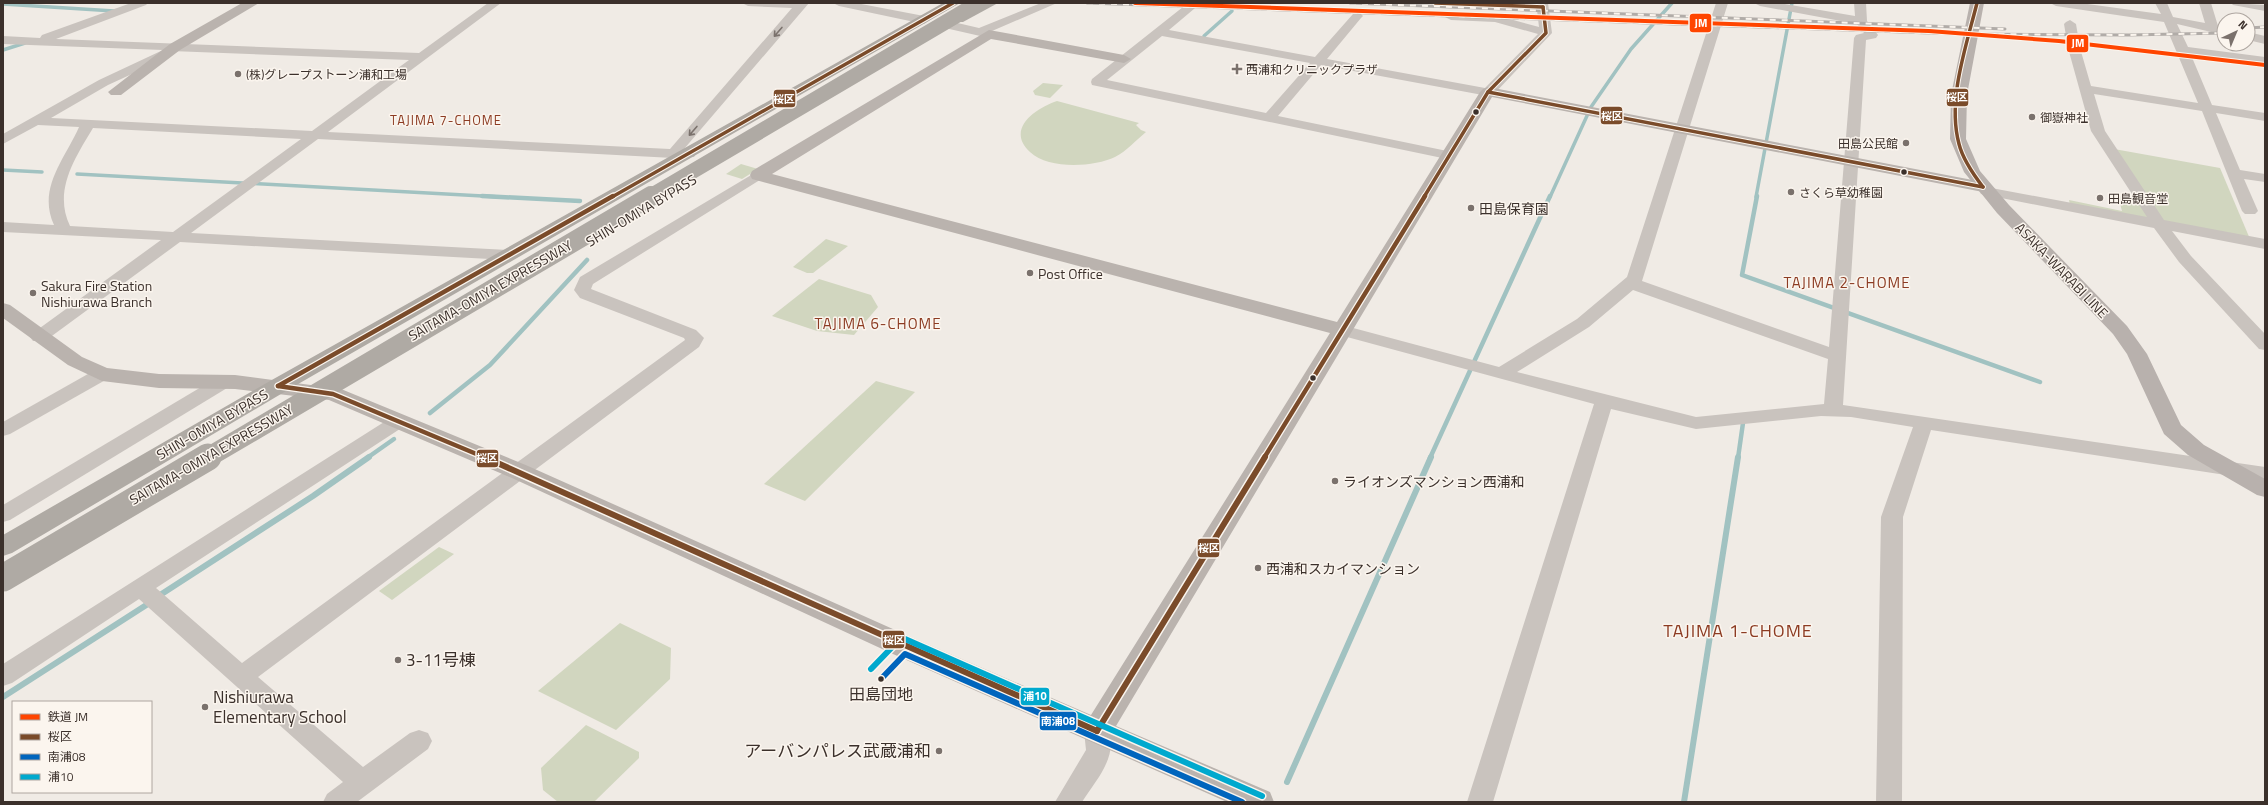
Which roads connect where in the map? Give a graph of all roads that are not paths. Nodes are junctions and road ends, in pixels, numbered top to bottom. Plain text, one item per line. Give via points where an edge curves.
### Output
1 (142, 3) edge
2 (252, 3) edge
3 (495, 3) edge
4 (748, 3) edge
5 (839, 3) edge
6 (958, 3) edge
7 (984, 3) edge
8 (991, 3) edge
9 (1051, 3) edge
10 (1195, 3) edge
11 (1435, 3) edge
12 (1722, 3) edge
13 (1760, 3) edge
14 (1860, 3) edge
15 (1977, 3) edge
16 (2056, 3) edge
17 (2161, 3) edge
18 (2205, 3) edge
19 (2237, 3) edge
20 (802, 4) edge
21 (1462, 4) edge
22 (1542, 5) edge
23 (2265, 8) edge
24 (959, 9) edge
25 (1357, 16) dead end
26 (1451, 17) dead end
27 (2168, 19) junction
28 (924, 20) junction
29 (1861, 21) junction
30 (2070, 24) dead end
31 (2216, 24) edge
32 (2216, 29) edge
33 (1160, 32) junction
34 (984, 33) junction
35 (1546, 33) junction
36 (3, 40) edge
37 (34, 42) junction
38 (171, 50) junction
39 (2183, 50) junction
40 (3, 53) edge
41 (421, 57) junction
42 (1124, 59) junction
43 (1318, 60) junction
44 (2265, 61) edge
45 (2086, 89) junction
46 (116, 92) dead end
47 (1488, 92) junction
48 (2206, 108) junction
49 (2265, 117) edge
50 (1268, 119) junction
51 (36, 121) junction
52 (86, 124) junction
53 (1683, 129) junction
54 (314, 135) junction
55 (3, 140) edge
56 (681, 154) junction
57 (1448, 155) junction
58 (1851, 161) junction
59 (2234, 173) junction
60 (758, 175) junction
61 (2265, 178) edge
62 (1984, 189) junction
63 (2250, 211) dead end
64 (2159, 224) junction
65 (3, 227) edge
66 (64, 230) junction
67 (176, 236) junction
68 (2265, 244) edge
69 (508, 255) junction
70 (1630, 283) junction
71 (3, 309) edge
72 (1342, 330) junction
73 (39, 337) junction
74 (2265, 345) edge
75 (1837, 356) junction
76 (1502, 372) junction
77 (102, 374) junction
78 (225, 382) junction
79 (278, 386) junction
80 (333, 394) junction
81 (1604, 401) junction
82 (1832, 410) junction
83 (399, 421) junction
84 (1924, 424) junction
85 (3, 430) edge
86 (2231, 469) junction
87 (520, 472) junction
88 (2265, 474) edge
89 (2265, 489) edge
90 (3, 515) edge
91 (3, 547) edge
92 (3, 561) edge
93 (3, 578) edge
94 (140, 587) junction
95 (3, 591) edge
96 (3, 676) edge
97 (242, 676) junction
98 (1097, 731) junction
99 (419, 741) dead end
100 (361, 782) junction
101 (336, 802) edge
102 (1068, 802) edge
103 (1260, 802) edge
104 (1480, 802) edge
105 (1889, 802) edge

1 - 37 street
2 - 38 street
3 - 41 street
4 - 20 street
5 - 28 street
6 - 24 highway, SHIN-OMIYA BYPASS
7 - 24 highway, SHIN-OMIYA BYPASS
8 - 24 highway
9 - 34 street
10 - 33 street
11 - 21 street
12 - 53 street
13 - 29 street
14 - 29 street
15 - 62 main road, ASAKA-WARABI LINE via 1959,95 1958,139 1972,172
16 - 27 street
17 - 27 street
18 - 31 street
19 - 23 street
20 -> 56 street
21 - 22 street
22 - 35 street
24 - 28 highway, SHIN-OMIYA BYPASS
24 - 34 street
24 - 80 highway, SHIN-OMIYA BYPASS
24 - 92 highway, SAITAMA-OMIYA EXPRESSWAY via 408,324
24 - 93 highway, SAITAMA-OMIYA EXPRESSWAY, bridge
25 - 43 street
26 - 35 street via 1495,19
27 - 32 street
27 - 39 street
28 - 56 highway, SHIN-OMIYA BYPASS
29 - 58 street via 1872,35 1860,38
30 - 45 street
33 - 42 street
33 - 43 street
34 - 42 street
34 - 60 street
35 - 47 street
36 - 37 street
37 - 38 street
37 - 40 street
38 - 41 street
38 - 46 street
38 - 51 street via 116,76
39 - 44 street
39 - 48 street
41 - 54 street
42 - 50 street via 1097,82
43 - 47 street
43 - 50 street
45 - 48 street
45 - 64 street via 2098,131
47 - 53 street
47 - 57 street
48 - 49 street
48 - 59 street
50 - 57 street
51 - 52 street
51 - 55 street
52 - 54 street
52 - 66 street via 60,176 55,199 58,219
53 - 58 street
53 - 70 street via 1635,279
54 - 56 street
54 - 67 street
56 - 69 highway, SHIN-OMIYA BYPASS
57 - 72 street
58 - 62 street
58 - 75 street
59 - 61 street
59 - 63 street
60 - 72 street
60 - 87 street via 586,281 582,290 586,294 690,334 695,341
62 - 64 street
62 - 86 main road, ASAKA-WARABI LINE via 2123,334 2137,354 2172,429 2196,450
64 - 68 street
64 - 74 street via 2185,259
65 - 66 street
66 - 67 street
67 - 69 street
67 - 73 street
69 - 79 highway, SHIN-OMIYA BYPASS
70 - 75 street
70 - 76 street via 1583,323
71 - 73 street
72 - 76 street
72 - 98 street
73 - 77 street via 75,361
75 - 82 street
76 - 81 street
77 - 78 street via 159,381
77 - 85 street
78 - 79 street
78 - 90 street
79 - 80 street
79 - 91 highway, SHIN-OMIYA BYPASS
80 - 83 street
80 - 95 highway, SHIN-OMIYA BYPASS
81 - 82 street via 1696,423
81 - 104 street
82 - 84 street
83 - 87 street
83 - 94 street
84 - 86 street
84 - 105 street via 1892,517
86 - 88 street
86 - 89 main road, ASAKA-WARABI LINE
87 - 97 street
87 - 98 street
94 - 96 street
94 - 97 street
97 - 100 street
98 - 102 street via 1099,752
98 - 103 street
99 - 100 street
100 - 101 street

